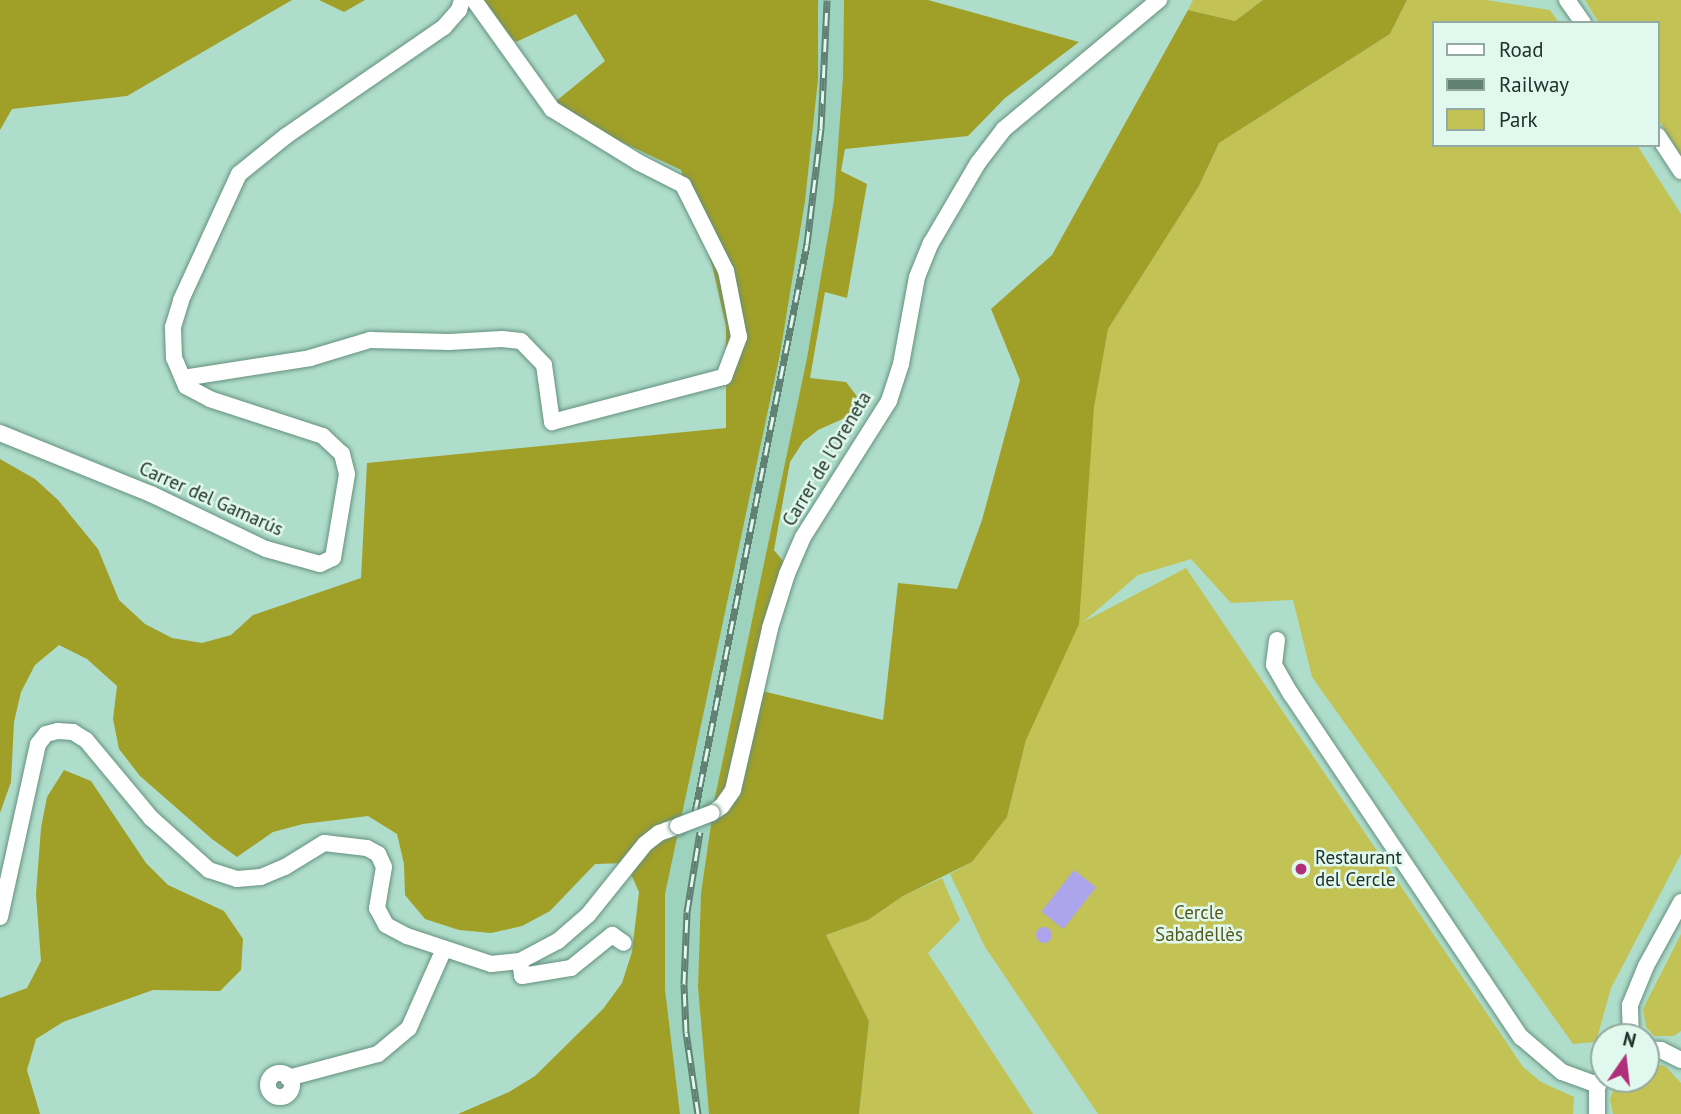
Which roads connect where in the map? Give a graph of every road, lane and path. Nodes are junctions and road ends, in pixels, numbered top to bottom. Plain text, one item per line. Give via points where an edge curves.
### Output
1 (462, 0) edge
2 (474, 0) edge
3 (1159, 0) edge
4 (1567, 0) edge
5 (1582, 21) edge
6 (1660, 139) edge
7 (1681, 171) edge
8 (183, 378) junction
9 (3, 431) edge
10 (1277, 640) dead end
11 (1681, 902) edge
12 (0, 917) edge
13 (624, 943) dead end
14 (444, 949) junction
15 (520, 961) junction
16 (1631, 1023) edge
17 (1660, 1052) edge
18 (1678, 1056) edge
19 (1590, 1076) edge
20 (288, 1077) dead end
21 (1598, 1093) edge
22 (1595, 1113) edge

1 - 8 street via 444,27 239,174 173,327 174,358
2 - 8 street via 552,109 683,185 726,271 739,337 724,377 552,422 544,365 521,341 370,340 310,358
3 - 15 street, Carrer de l'Oreneta, bridge via 1004,130 978,163 931,243 917,277 901,364 889,401 803,537 787,574 733,790 712,813 659,833 645,844 576,927
4 - 5 street
6 - 7 street
8 - 9 street, Carrer del Gamarús via 186,386 210,399 323,436 342,454 347,474 333,558 320,564 266,549
10 - 19 street via 1274,665 1291,694 1521,1037 1562,1072
11 - 16 street via 1646,966 1630,1005
12 - 14 street via 38,744 46,734 66,730 93,746 132,798 194,860 222,876 261,877 324,843 373,851 384,867 377,902 381,919 394,930
13 - 15 street via 612,935 571,968 522,976
14 - 15 street via 491,964
14 - 20 street via 408,1028 379,1054
17 - 18 street
21 - 22 street

